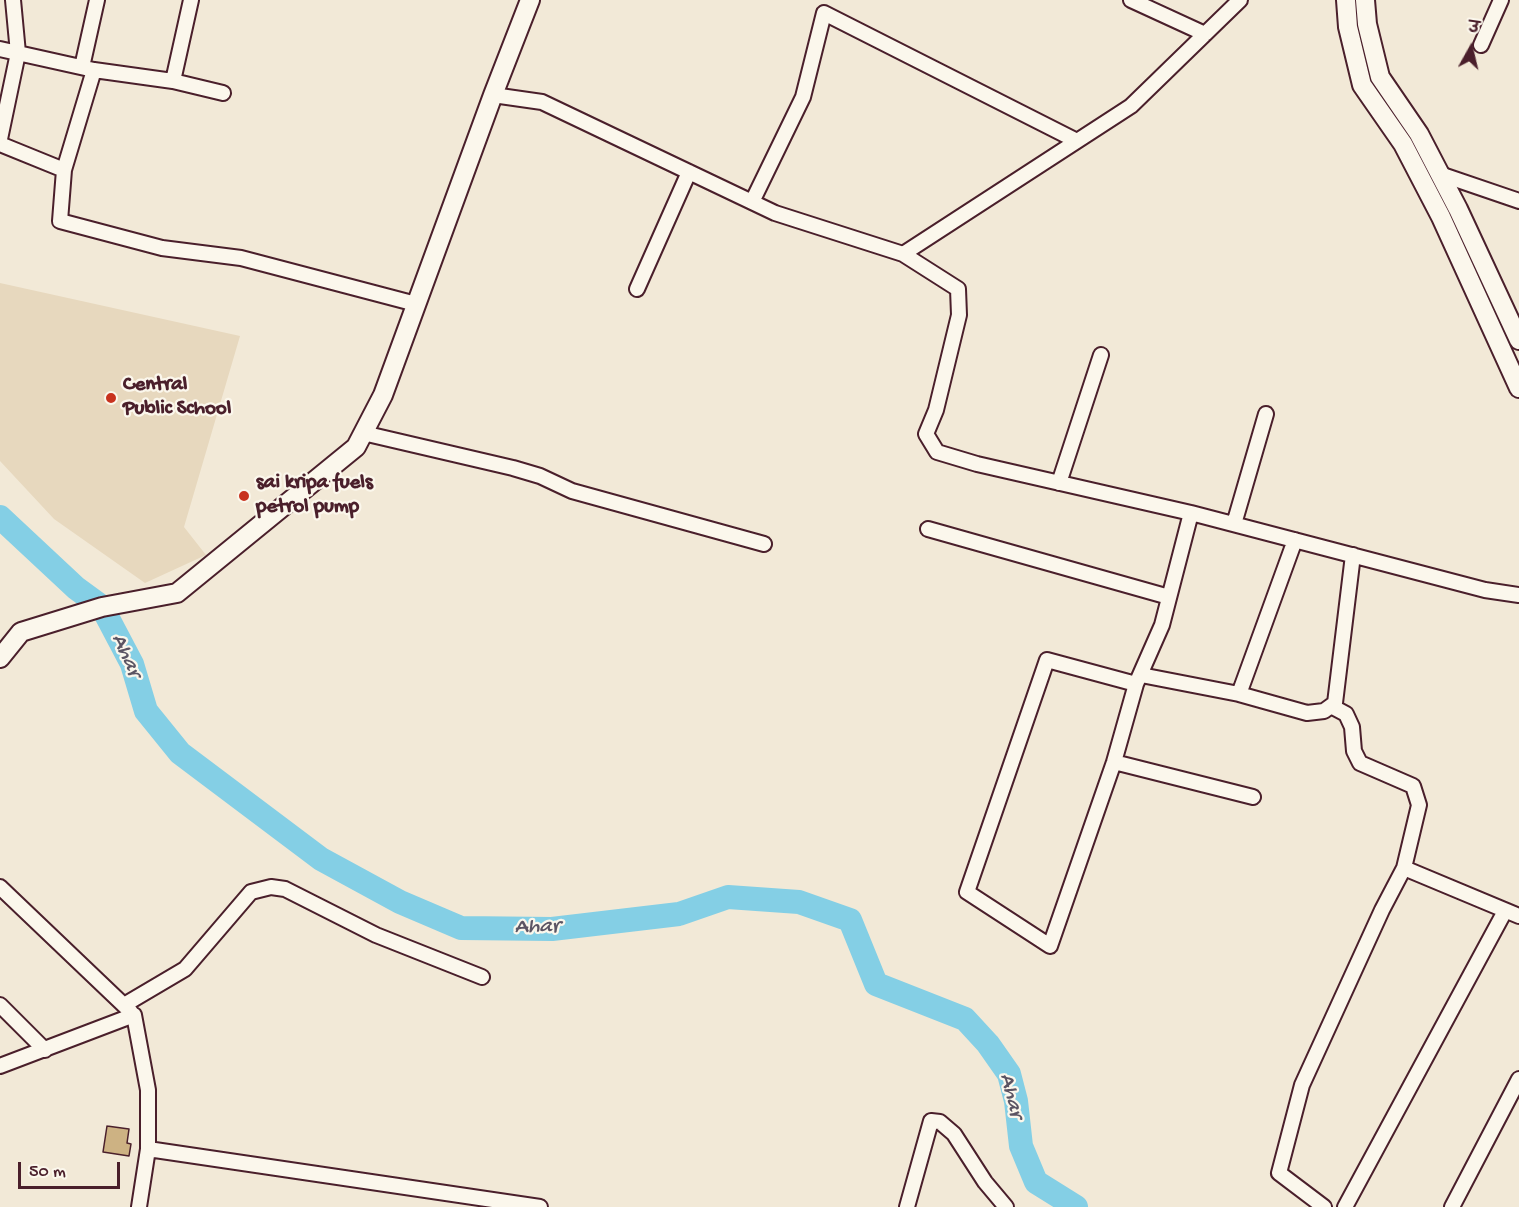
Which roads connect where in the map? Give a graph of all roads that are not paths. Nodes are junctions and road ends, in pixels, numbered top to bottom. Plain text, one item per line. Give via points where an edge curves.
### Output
1 (13, 0) edge
2 (97, 0) edge
3 (191, 0) edge
4 (530, 0) edge
5 (1240, 0) edge
6 (1346, 0) edge
7 (1365, 0) edge
8 (1501, 0) edge
9 (1135, 1) edge
10 (827, 6) edge
11 (1205, 34) junction
12 (1481, 45) dead end
13 (0, 49) edge
14 (18, 53) junction
15 (88, 69) junction
16 (173, 81) junction
17 (223, 93) dead end
18 (492, 95) junction
19 (0, 139) edge
20 (1077, 141) junction
21 (0, 144) edge
22 (64, 170) junction
23 (689, 172) junction
24 (1440, 174) junction
25 (1518, 197) edge
26 (752, 202) junction
27 (903, 254) junction
28 (638, 289) dead end
29 (416, 304) junction
30 (1519, 340) edge
31 (1101, 356) dead end
32 (1519, 388) edge
33 (1266, 414) dead end
34 (363, 433) junction
35 (1059, 483) junction
36 (1191, 513) junction
37 (1234, 524) junction
38 (928, 529) dead end
39 (1295, 540) junction
40 (764, 544) dead end
41 (1353, 555) junction
42 (1519, 594) edge
43 (1169, 597) junction
44 (0, 658) edge
45 (1139, 679) junction
46 (1239, 694) junction
47 (1331, 706) junction
48 (1114, 762) junction
49 (1253, 797) dead end
50 (1404, 868) junction
51 (0, 887) edge
52 (1505, 911) junction
53 (1519, 916) edge
54 (482, 977) dead end
55 (0, 1005) edge
56 (129, 1010) junction
57 (45, 1050) junction
58 (0, 1066) edge
59 (1517, 1088) edge
60 (148, 1149) junction
61 (457, 1201) edge
62 (138, 1207) edge
63 (540, 1207) edge
64 (907, 1207) edge
65 (1006, 1207) edge
66 (1324, 1207) edge
67 (1345, 1207) edge
68 (1452, 1207) edge

1 - 14 street
2 - 15 street
3 - 16 street
4 - 18 street
5 - 11 street
6 - 32 street via 1348,27 1362,85 1403,144 1441,217
7 - 24 street via 1380,77 1419,134
8 - 12 street
9 - 11 street
10 - 20 street
10 - 26 street via 803,97
11 - 20 street via 1131,105
13 - 14 street
14 - 15 street
14 - 19 street
15 - 16 street
15 - 22 street
16 - 17 street
18 - 23 street via 542,102
18 - 29 street
20 - 27 street
21 - 22 street
22 - 29 street via 60,221 162,248 241,258
23 - 26 street
23 - 28 street
24 - 25 street
24 - 30 street
26 - 27 street
27 - 35 street via 958,289 959,315 936,411 926,435 937,452
29 - 34 street via 383,395
31 - 35 street
33 - 37 street
34 - 40 street via 513,468 572,491
34 - 44 street via 356,447 177,593 102,607 21,632
35 - 36 street
36 - 37 street
36 - 43 street
37 - 39 street
38 - 43 street
39 - 41 street
39 - 46 street
41 - 42 street via 1485,590
41 - 47 street via 1335,703
43 - 45 street via 1162,625
45 - 46 street
45 - 48 street
45 - 48 street via 1047,660 967,891 1050,946
46 - 47 street via 1306,713
47 - 50 street via 1346,714 1360,763 1413,786 1419,805
48 - 49 street
50 - 52 street
50 - 66 street via 1302,1085 1279,1173
51 - 56 street
52 - 53 street
52 - 67 street
54 - 56 street via 376,934 285,889 271,887 251,892 185,969
55 - 57 street
56 - 57 street
56 - 60 street via 148,1090
57 - 58 street
59 - 68 street
60 - 61 street
60 - 62 street
61 - 63 street
64 - 65 street via 931,1121 940,1122 954,1134

